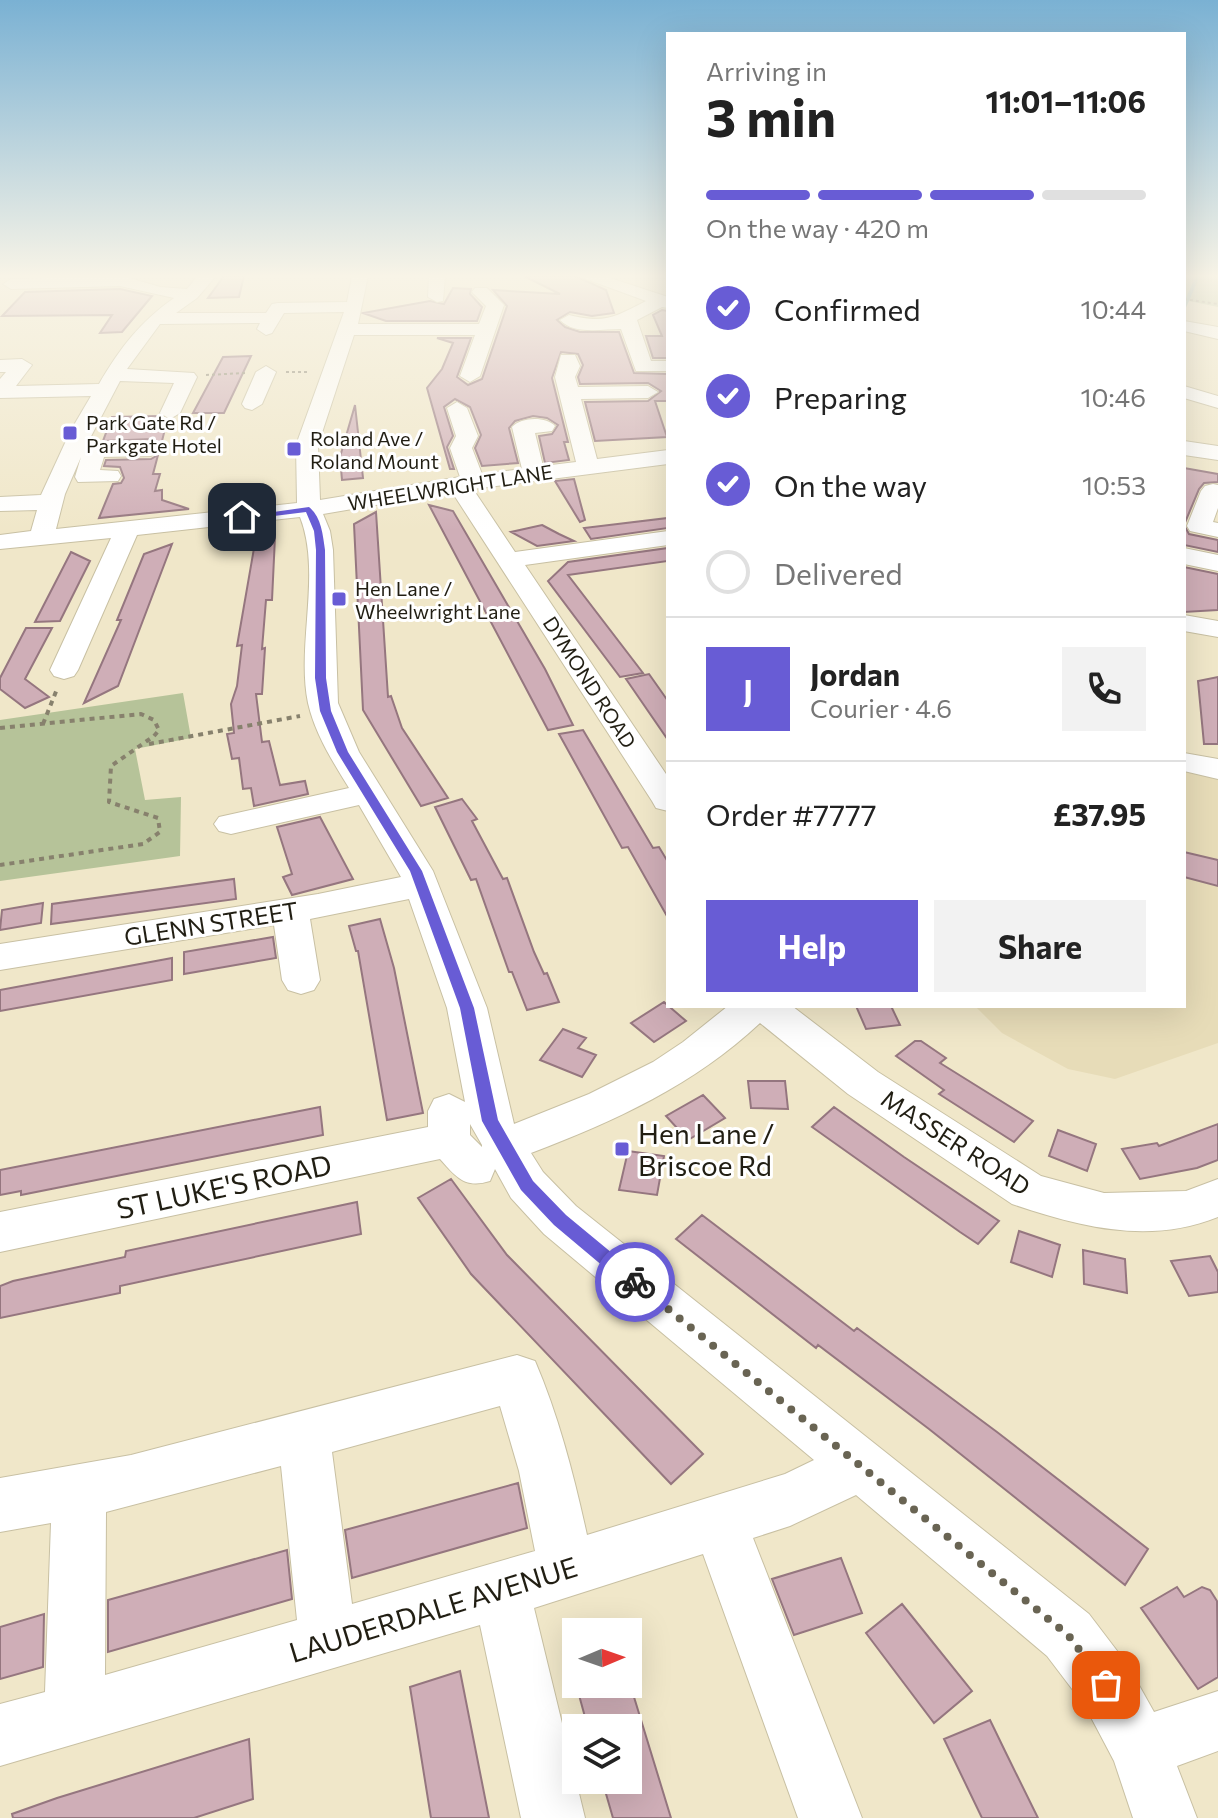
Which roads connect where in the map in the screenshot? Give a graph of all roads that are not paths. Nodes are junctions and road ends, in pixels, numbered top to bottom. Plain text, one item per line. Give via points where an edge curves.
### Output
1 (123, 361) edge
2 (336, 361) edge
3 (475, 361) edge
4 (641, 361) edge
5 (0, 366) edge
6 (663, 366) dead end
7 (575, 367) dead end
8 (266, 372) dead end
9 (470, 376) dead end
10 (109, 383) junction
11 (0, 392) edge
12 (648, 392) dead end
13 (569, 393) junction
14 (1186, 394) edge
15 (252, 404) dead end
16 (457, 408) dead end
17 (1205, 409) edge
18 (170, 413) dead end
19 (544, 426) dead end
20 (461, 448) junction
21 (1186, 448) edge
22 (151, 449) dead end
23 (435, 450) dead end
24 (1218, 453) edge
25 (666, 457) edge
26 (69, 461) junction
27 (588, 466) junction
28 (534, 474) junction
29 (110, 476) dead end
30 (466, 483) junction
31 (1186, 485) edge
32 (1216, 491) edge
33 (50, 502) junction
34 (0, 504) edge
35 (309, 509) junction
36 (1200, 526) edge
37 (127, 529) junction
38 (41, 538) junction
39 (666, 538) edge
40 (0, 542) edge
41 (1186, 556) edge
42 (509, 560) junction
43 (1218, 563) edge
44 (1186, 623) edge
45 (1218, 629) edge
46 (64, 670) road end
47 (1186, 762) edge
48 (1218, 769) edge
49 (369, 793) junction
50 (666, 798) edge
51 (231, 824) dead end
52 (421, 885) junction
53 (290, 910) junction
54 (0, 957) edge
55 (301, 980) dead end
56 (751, 1008) edge
57 (768, 1008) edge
58 (469, 1141) junction
59 (1218, 1198) edge
60 (0, 1232) edge
61 (304, 1434) junction
62 (861, 1466) junction
63 (79, 1491) junction
64 (0, 1505) edge
65 (719, 1521) junction
66 (567, 1569) junction
67 (501, 1590) junction
68 (328, 1640) junction
69 (74, 1714) junction
70 (1218, 1721) edge
71 (0, 1735) edge
72 (1140, 1748) junction
73 (553, 1818) edge
74 (830, 1818) edge
75 (1165, 1818) edge

1 - 10 street
2 - 35 street via 309,436
3 - 9 street
4 - 6 street via 643,367
5 - 11 street via 22,365
7 - 13 street via 565,377
8 - 15 street
10 - 11 street
10 - 18 street via 187,377
10 - 26 street
12 - 13 street
13 - 27 street
14 - 17 street
16 - 20 street, DYMOND ROAD via 467,436
19 - 28 street via 523,427
20 - 23 street
20 - 30 street, DYMOND ROAD
21 - 24 street
22 - 26 street
25 - 27 street, WHEELWRIGHT LANE
26 - 29 street via 86,477
26 - 33 street
27 - 28 street, WHEELWRIGHT LANE
28 - 30 street, WHEELWRIGHT LANE
30 - 35 street, WHEELWRIGHT LANE
30 - 42 street, DYMOND ROAD
31 - 32 street
32 - 36 street
33 - 34 street
33 - 38 street
35 - 37 street, WHEELWRIGHT LANE
35 - 49 street via 320,550 326,711
37 - 38 street, WHEELWRIGHT LANE
37 - 46 street
38 - 40 street, WHEELWRIGHT LANE
39 - 42 street
41 - 43 street
42 - 50 street, DYMOND ROAD
44 - 45 street
47 - 48 street
49 - 51 street
49 - 52 street
52 - 53 street, GLENN STREET
52 - 58 street via 467,1008 490,1121
53 - 54 street, GLENN STREET
53 - 55 street
56 - 58 street, ST LUKE'S ROAD via 695,1057 596,1111
57 - 59 street, MASSER ROAD via 863,1083 1028,1191 1104,1212 1146,1214 1187,1210
58 - 60 street, ST LUKE'S ROAD
58 - 62 street
61 - 63 street
61 - 66 street via 517,1378 546,1471
61 - 68 street
62 - 65 street, LAUDERDALE AVENUE via 790,1499
62 - 72 street via 1068,1635 1106,1685
63 - 64 street
63 - 69 street
65 - 66 street, LAUDERDALE AVENUE
65 - 74 street
66 - 67 street, LAUDERDALE AVENUE
67 - 68 street, LAUDERDALE AVENUE
67 - 73 street
68 - 69 street, LAUDERDALE AVENUE
69 - 71 street, LAUDERDALE AVENUE
70 - 72 street
72 - 75 street

